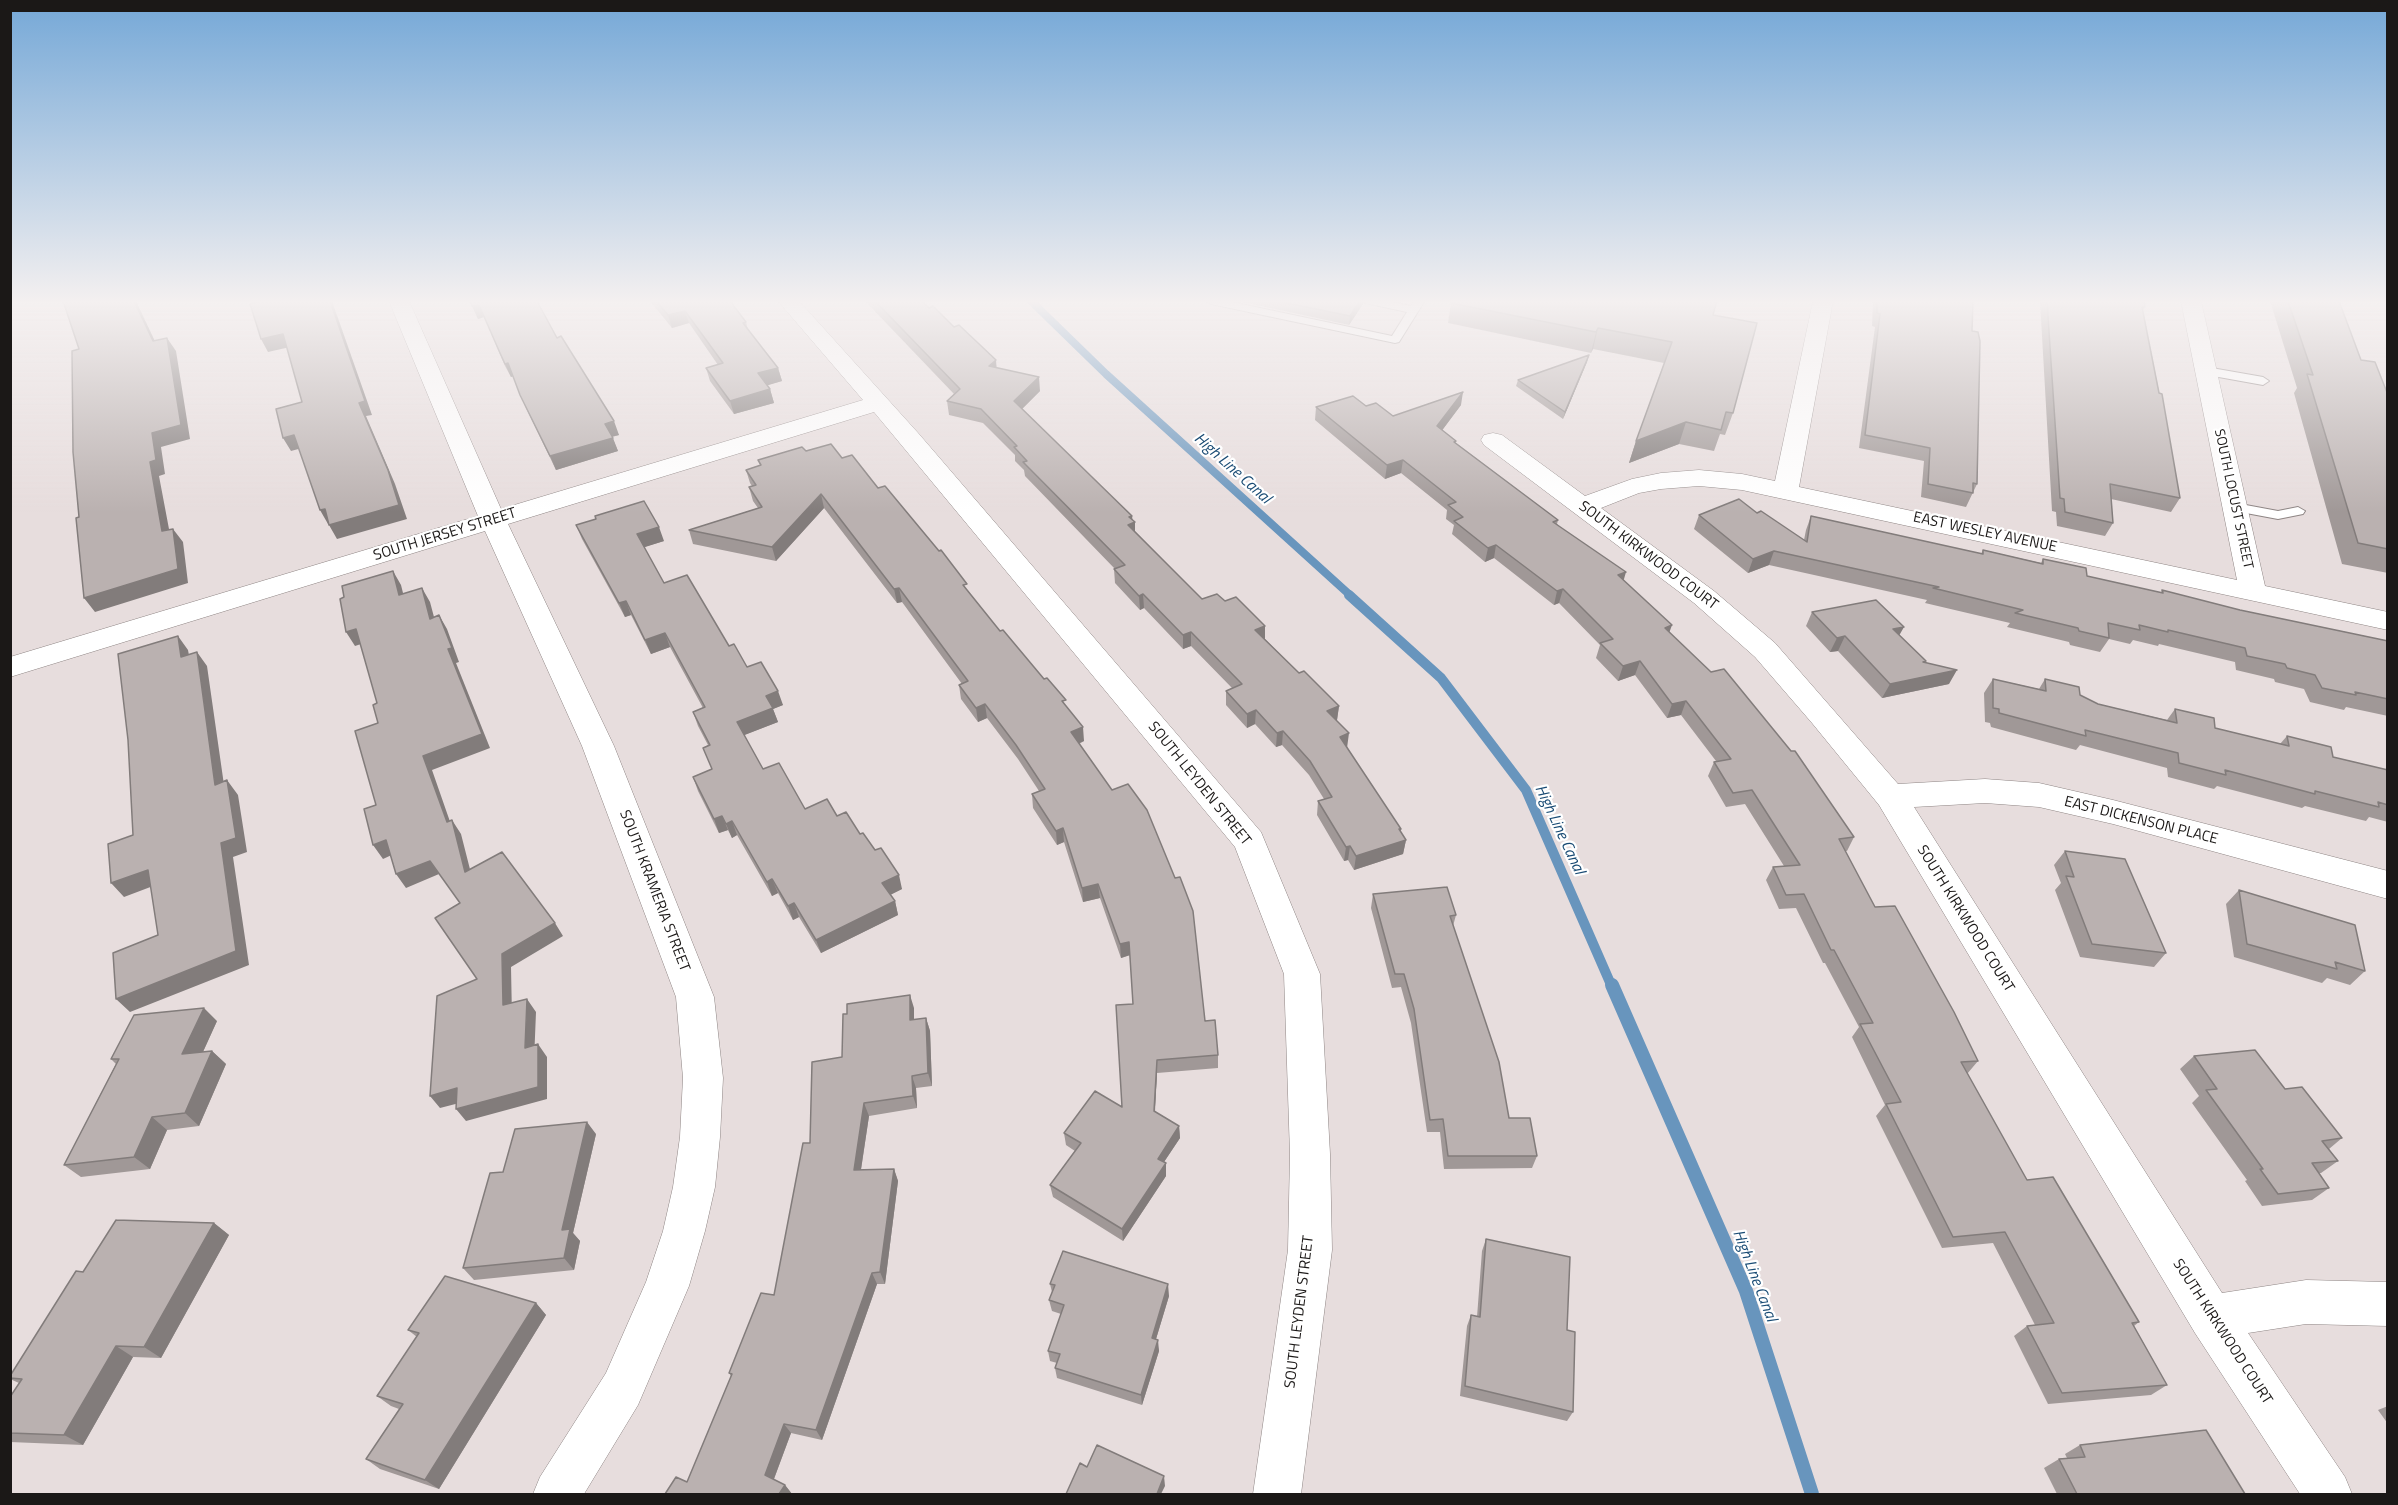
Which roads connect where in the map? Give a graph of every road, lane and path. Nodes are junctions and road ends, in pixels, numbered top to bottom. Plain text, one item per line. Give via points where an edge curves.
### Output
1 (429, 371) edge
2 (851, 371) edge
3 (1809, 371) edge
4 (2206, 371) edge
5 (2207, 371) edge
6 (2263, 381) dead end
7 (879, 403) junction
8 (1493, 440) dead end
9 (1786, 490) junction
10 (1582, 506) junction
11 (2235, 507) junction
12 (2298, 511) dead end
13 (493, 520) junction
14 (2253, 592) junction
15 (2388, 621) edge
16 (10, 667) edge
17 (1890, 796) junction
18 (2388, 885) edge
19 (2388, 1304) edge
20 (2211, 1317) junction
21 (557, 1494) edge
22 (1277, 1494) edge
23 (2328, 1494) edge

1 - 13 street, SOUTH KRAMERIA STREET
2 - 7 street, SOUTH LEYDEN STREET
3 - 9 street
4 - 11 street, SOUTH LOCUST STREET
5 - 6 lane
7 - 13 street, SOUTH JERSEY STREET
7 - 22 street, SOUTH LEYDEN STREET via 1249,841 1302,974 1310,1250
8 - 10 street, SOUTH KIRKWOOD COURT
9 - 10 street, EAST WESLEY AVENUE via 1690,479 1632,487
9 - 14 street, EAST WESLEY AVENUE
10 - 17 street, SOUTH KIRKWOOD COURT via 1704,597 1765,650
11 - 12 lane via 2278,515
11 - 14 street, SOUTH LOCUST STREET
13 - 16 street, SOUTH JERSEY STREET
13 - 21 street, SOUTH KRAMERIA STREET via 598,746 695,997 702,1078 694,1187 667,1286 622,1389
14 - 15 street, EAST WESLEY AVENUE
17 - 18 street, EAST DICKENSON PLACE via 1985,791 2039,795
17 - 20 street, SOUTH KIRKWOOD COURT
19 - 20 street via 2306,1302
20 - 23 street, SOUTH KIRKWOOD COURT

